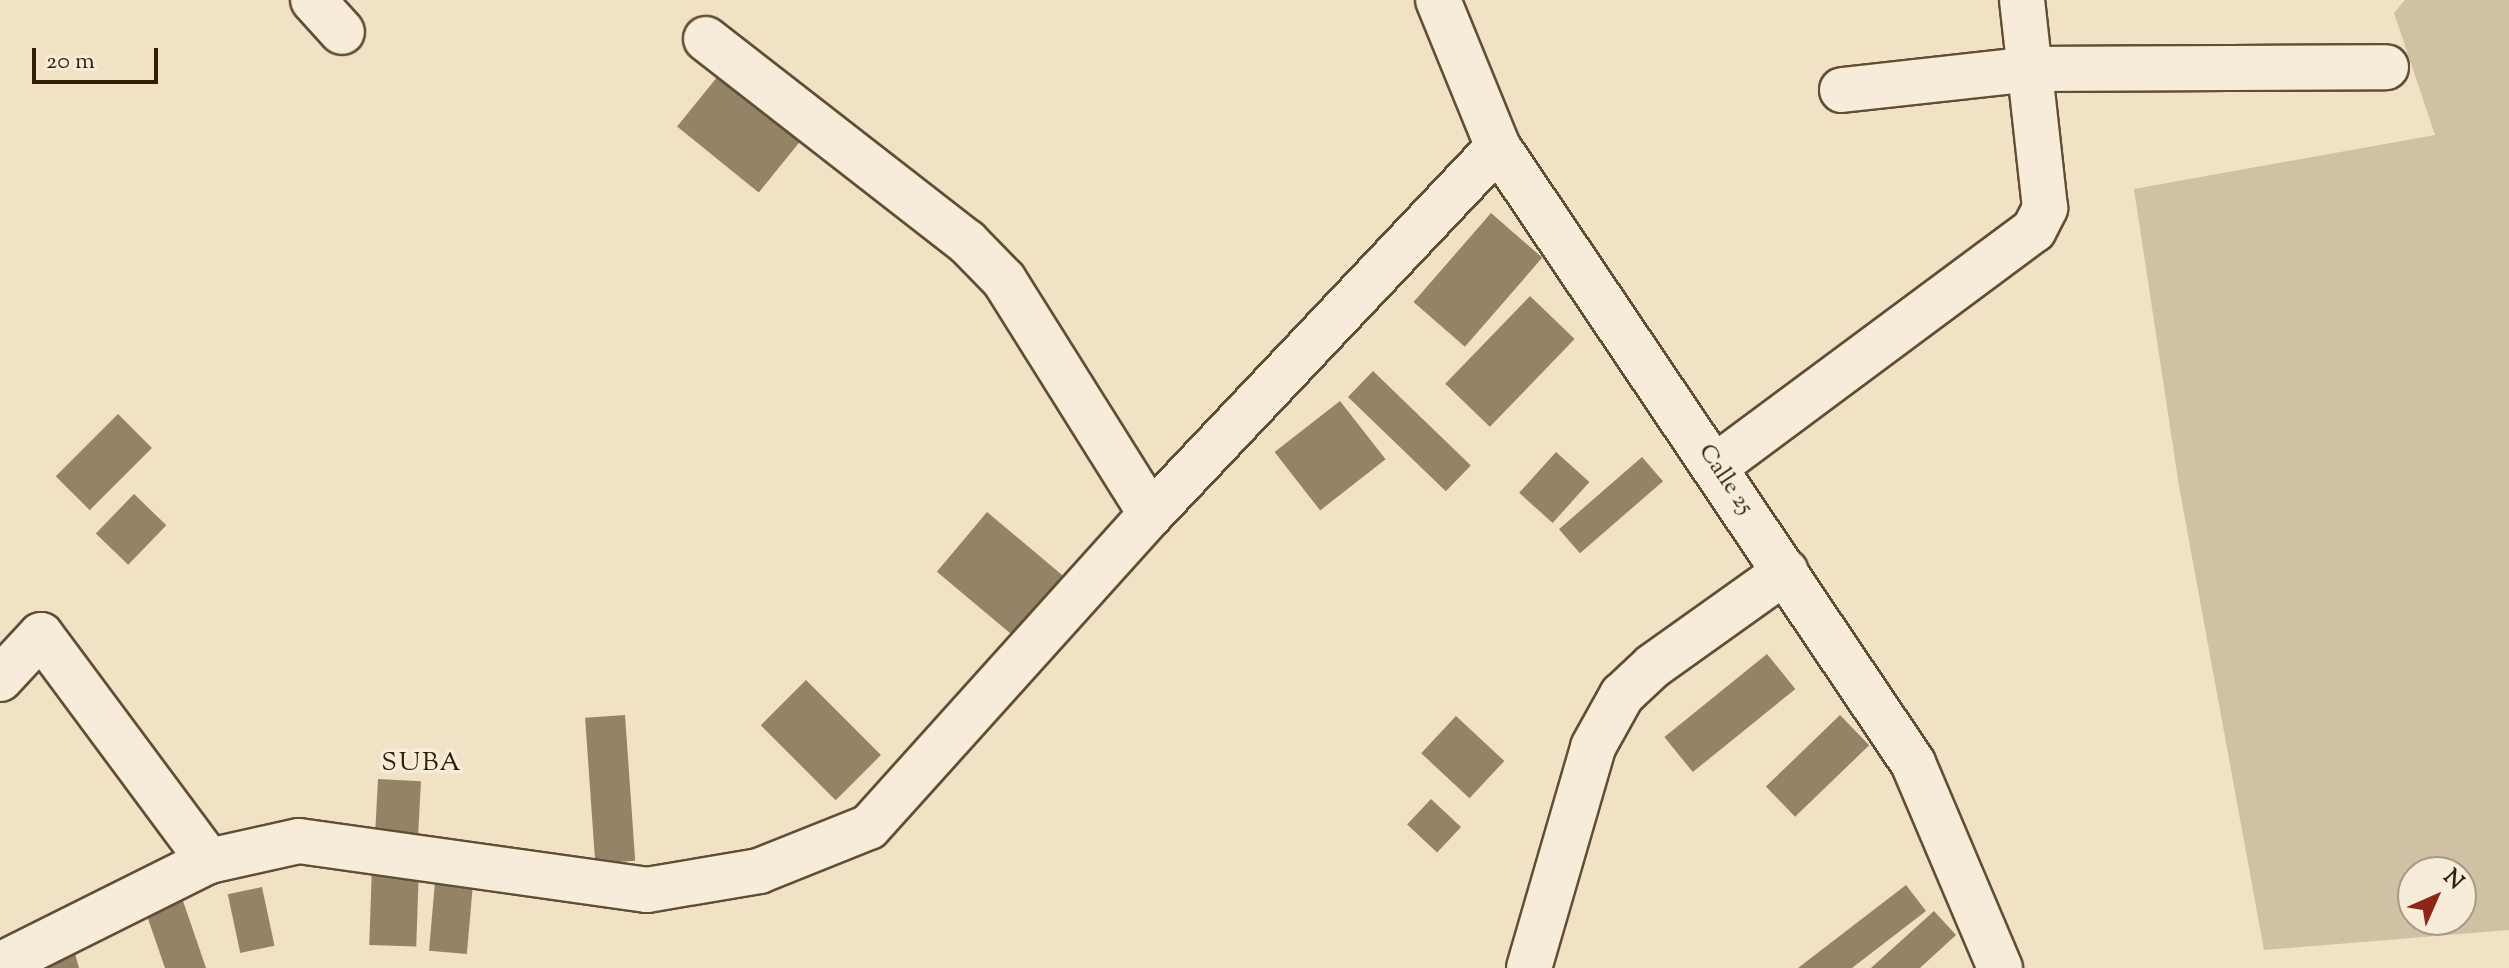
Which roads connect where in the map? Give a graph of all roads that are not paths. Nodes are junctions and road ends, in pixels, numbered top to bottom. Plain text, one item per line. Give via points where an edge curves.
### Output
1 (1438, 0) edge
2 (2022, 0) edge
3 (706, 39) dead end
4 (2386, 67) dead end
5 (2031, 69) junction
6 (1842, 90) dead end
7 (1498, 147) junction
8 (1716, 466) junction
9 (1151, 514) junction
10 (1786, 571) junction
11 (0, 679) edge
12 (209, 861) junction
13 (0, 965) edge
14 (1529, 968) edge
15 (2000, 968) edge

1 - 7 street, Calle 25
2 - 5 street
3 - 9 street via 967,242 1004,280
4 - 5 street
5 - 6 street
5 - 8 street via 2045,208 2034,230
7 - 8 street, Calle 25
7 - 9 street
8 - 10 street, Calle 25
9 - 12 street via 869,827 759,871 647,890 299,841
10 - 14 street via 1653,666 1622,695 1593,747
10 - 15 street, Calle 25 via 1913,763
11 - 12 street via 41,635
12 - 13 street

